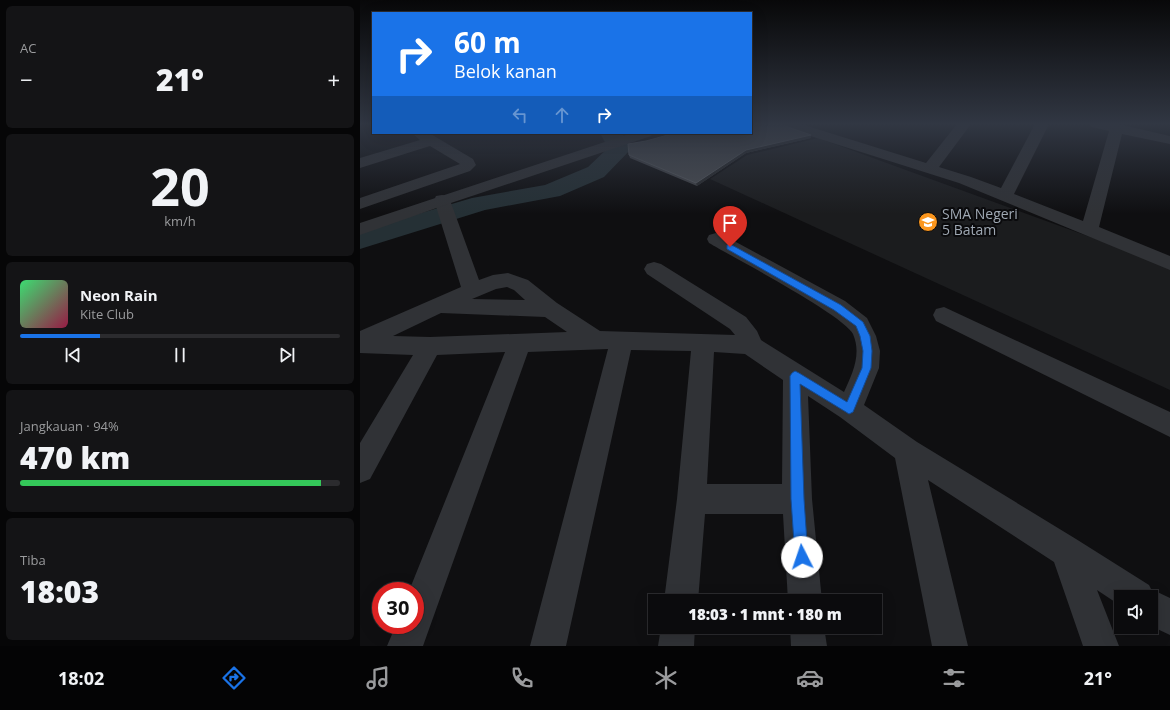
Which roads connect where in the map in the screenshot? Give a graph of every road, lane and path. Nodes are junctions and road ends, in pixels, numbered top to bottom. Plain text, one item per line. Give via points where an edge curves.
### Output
1 (382, 154) edge
2 (454, 154) edge
3 (580, 154) edge
4 (882, 154) edge
5 (941, 154) edge
6 (1027, 154) edge
7 (1110, 154) edge
8 (360, 163) edge
9 (929, 169) junction
10 (1005, 196) junction
11 (443, 203) junction
12 (360, 204) edge
13 (360, 229) edge
14 (1089, 230) junction
15 (716, 239) dead end
16 (1170, 263) edge
17 (654, 269) dead end
18 (472, 290) junction
19 (438, 306) junction
20 (549, 309) junction
21 (944, 315) dead end
22 (608, 341) junction
23 (703, 342) junction
24 (360, 343) edge
25 (520, 343) junction
26 (750, 345) junction
27 (430, 346) junction
28 (795, 376) junction
29 (849, 409) junction
30 (1170, 425) edge
31 (907, 451) junction
32 (360, 469) edge
33 (692, 499) junction
34 (798, 499) junction
35 (1065, 550) junction
36 (1127, 590) edge
37 (682, 594) edge
38 (805, 594) edge
39 (424, 595) edge
40 (1158, 610) edge
41 (1170, 618) edge
42 (410, 634) edge
43 (677, 634) edge
44 (808, 634) edge
45 (405, 646) edge
46 (548, 646) edge
47 (676, 646) edge
48 (809, 646) edge
49 (950, 646) edge
50 (1101, 646) edge

1 - 8 street
2 - 12 street via 468,162 468,165
3 - 11 street
4 - 9 street
5 - 9 street
6 - 10 street
7 - 14 street
9 - 10 street
10 - 14 street
11 - 13 street
11 - 18 street
14 - 16 street
15 - 29 street via 838,307 859,324 868,351 866,368
17 - 26 street via 738,323 749,337
18 - 19 street
18 - 20 street via 500,280 516,282
19 - 20 street
19 - 24 street
20 - 22 street
21 - 30 street
22 - 23 street
22 - 25 street
22 - 46 street
23 - 26 street
23 - 33 street
24 - 27 street
25 - 27 street
25 - 39 street
26 - 28 street
27 - 32 street
28 - 29 street
28 - 34 street
29 - 31 street
31 - 35 street
31 - 49 street
33 - 34 street
33 - 37 street
34 - 38 street
35 - 36 street
35 - 50 street
40 - 41 street
42 - 45 street
43 - 47 street
44 - 48 street

